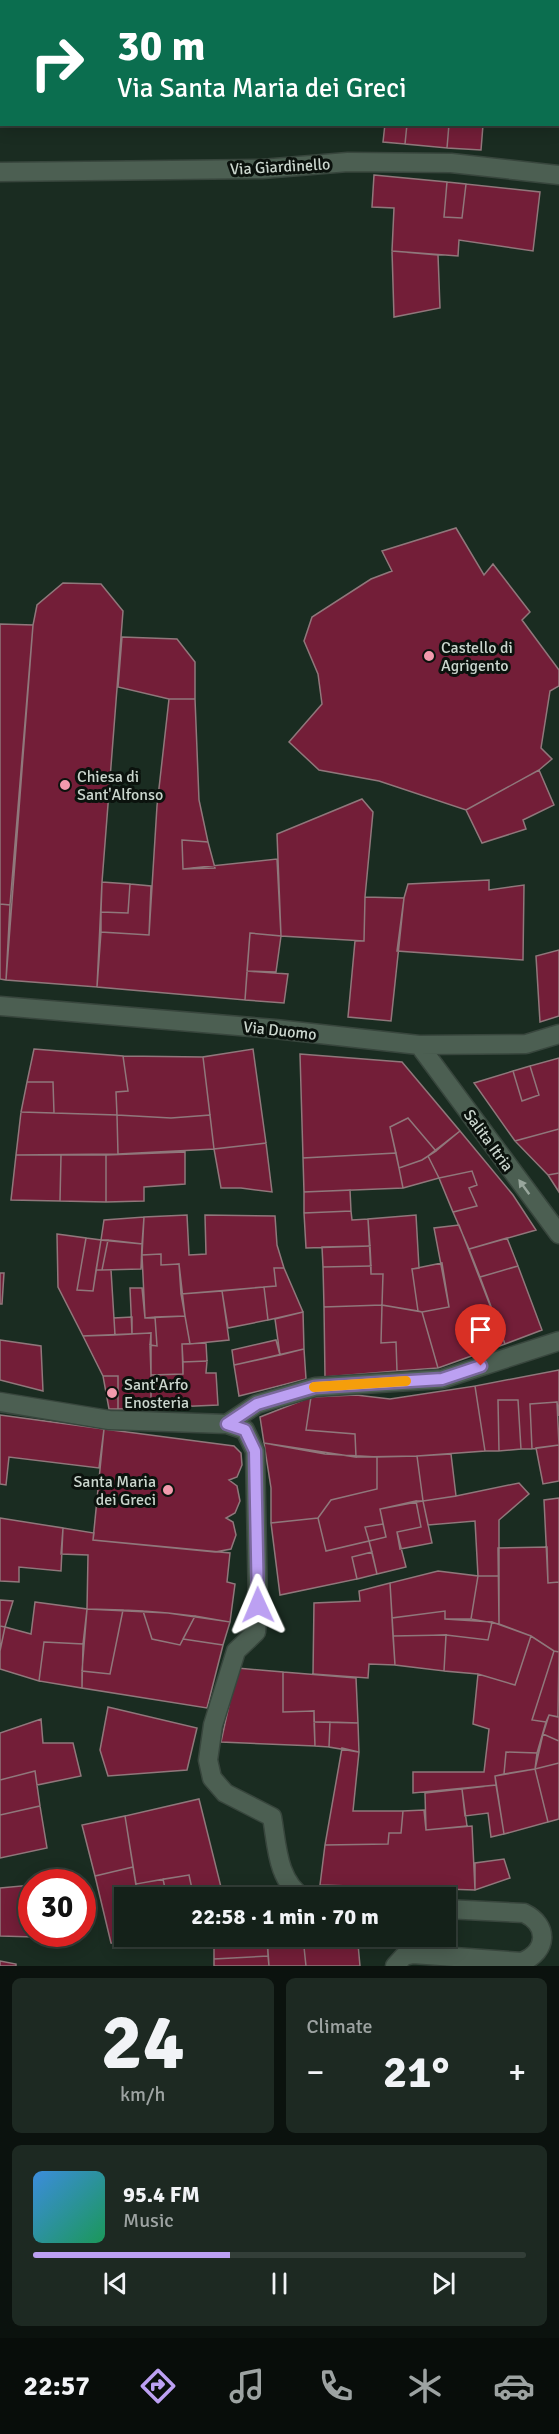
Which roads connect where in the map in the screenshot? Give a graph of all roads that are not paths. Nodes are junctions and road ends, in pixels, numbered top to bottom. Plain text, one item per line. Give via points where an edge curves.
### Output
1 (0, 172) edge
2 (559, 175) edge
3 (0, 1006) edge
4 (559, 1034) edge
5 (419, 1045) junction
6 (559, 1234) edge
7 (559, 1341) edge
8 (0, 1402) edge
9 (227, 1424) junction
10 (291, 1887) edge
11 (456, 1910) edge
12 (395, 1966) edge

1 - 2 street, Via Giardinello via 262,170 348,162 451,163
3 - 5 street, Via Duomo
4 - 5 street, Via Duomo via 525,1044
6 -> 5 street, Salita Itria
7 - 9 street via 442,1379 315,1387 257,1404
8 - 9 street via 109,1420
9 - 10 street via 245,1430 255,1451 258,1605 256,1632 236,1651 213,1725 208,1760 212,1778 225,1793 272,1818 283,1874
11 - 12 street via 524,1913 534,1918 541,1929 538,1951 522,1962 412,1953

